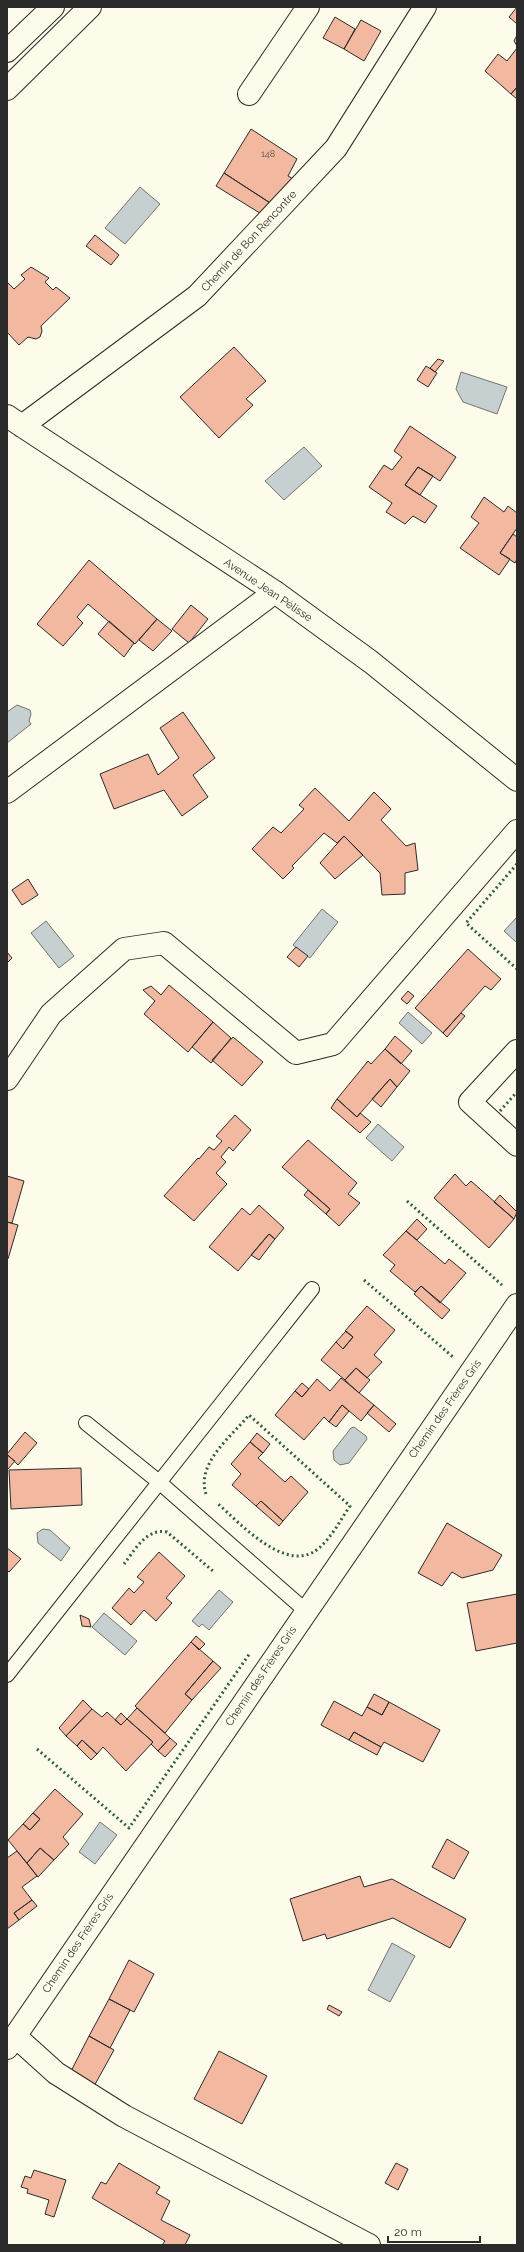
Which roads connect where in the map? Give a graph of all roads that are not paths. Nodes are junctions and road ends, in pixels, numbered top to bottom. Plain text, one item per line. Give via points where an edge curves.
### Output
1 (53, 7) edge
2 (90, 7) edge
3 (308, 7) edge
4 (425, 7) edge
5 (7, 51) edge
6 (7, 89) edge
7 (248, 94) dead end
8 (14, 421) edge
9 (274, 592) junction
10 (517, 780) edge
11 (7, 792) edge
12 (517, 831) edge
13 (517, 1051) edge
14 (7, 1079) edge
15 (517, 1145) edge
16 (312, 1289) dead end
17 (517, 1305) edge
18 (86, 1423) dead end
19 (158, 1482) junction
20 (306, 1610) junction
21 (7, 1676) edge
22 (11, 2042) edge
23 (369, 2245) edge

1 - 5 street
2 - 6 street
3 - 7 street
4 - 8 street, Chemin de Bon Rencontre via 336,148 197,296
8 - 9 street, Avenue Jean Pélisse
9 - 10 street, Avenue Jean Pélisse via 371,662
9 - 11 street
12 - 14 street via 333,1044 296,1053 164,943 124,949 118,954 51,1014
13 - 15 street via 470,1102
16 - 19 lane
17 - 20 street, Chemin des Frères Gris
18 - 19 lane
19 - 20 lane
19 - 21 lane
20 - 22 street, Chemin des Frères Gris
22 - 23 street via 124,2116

